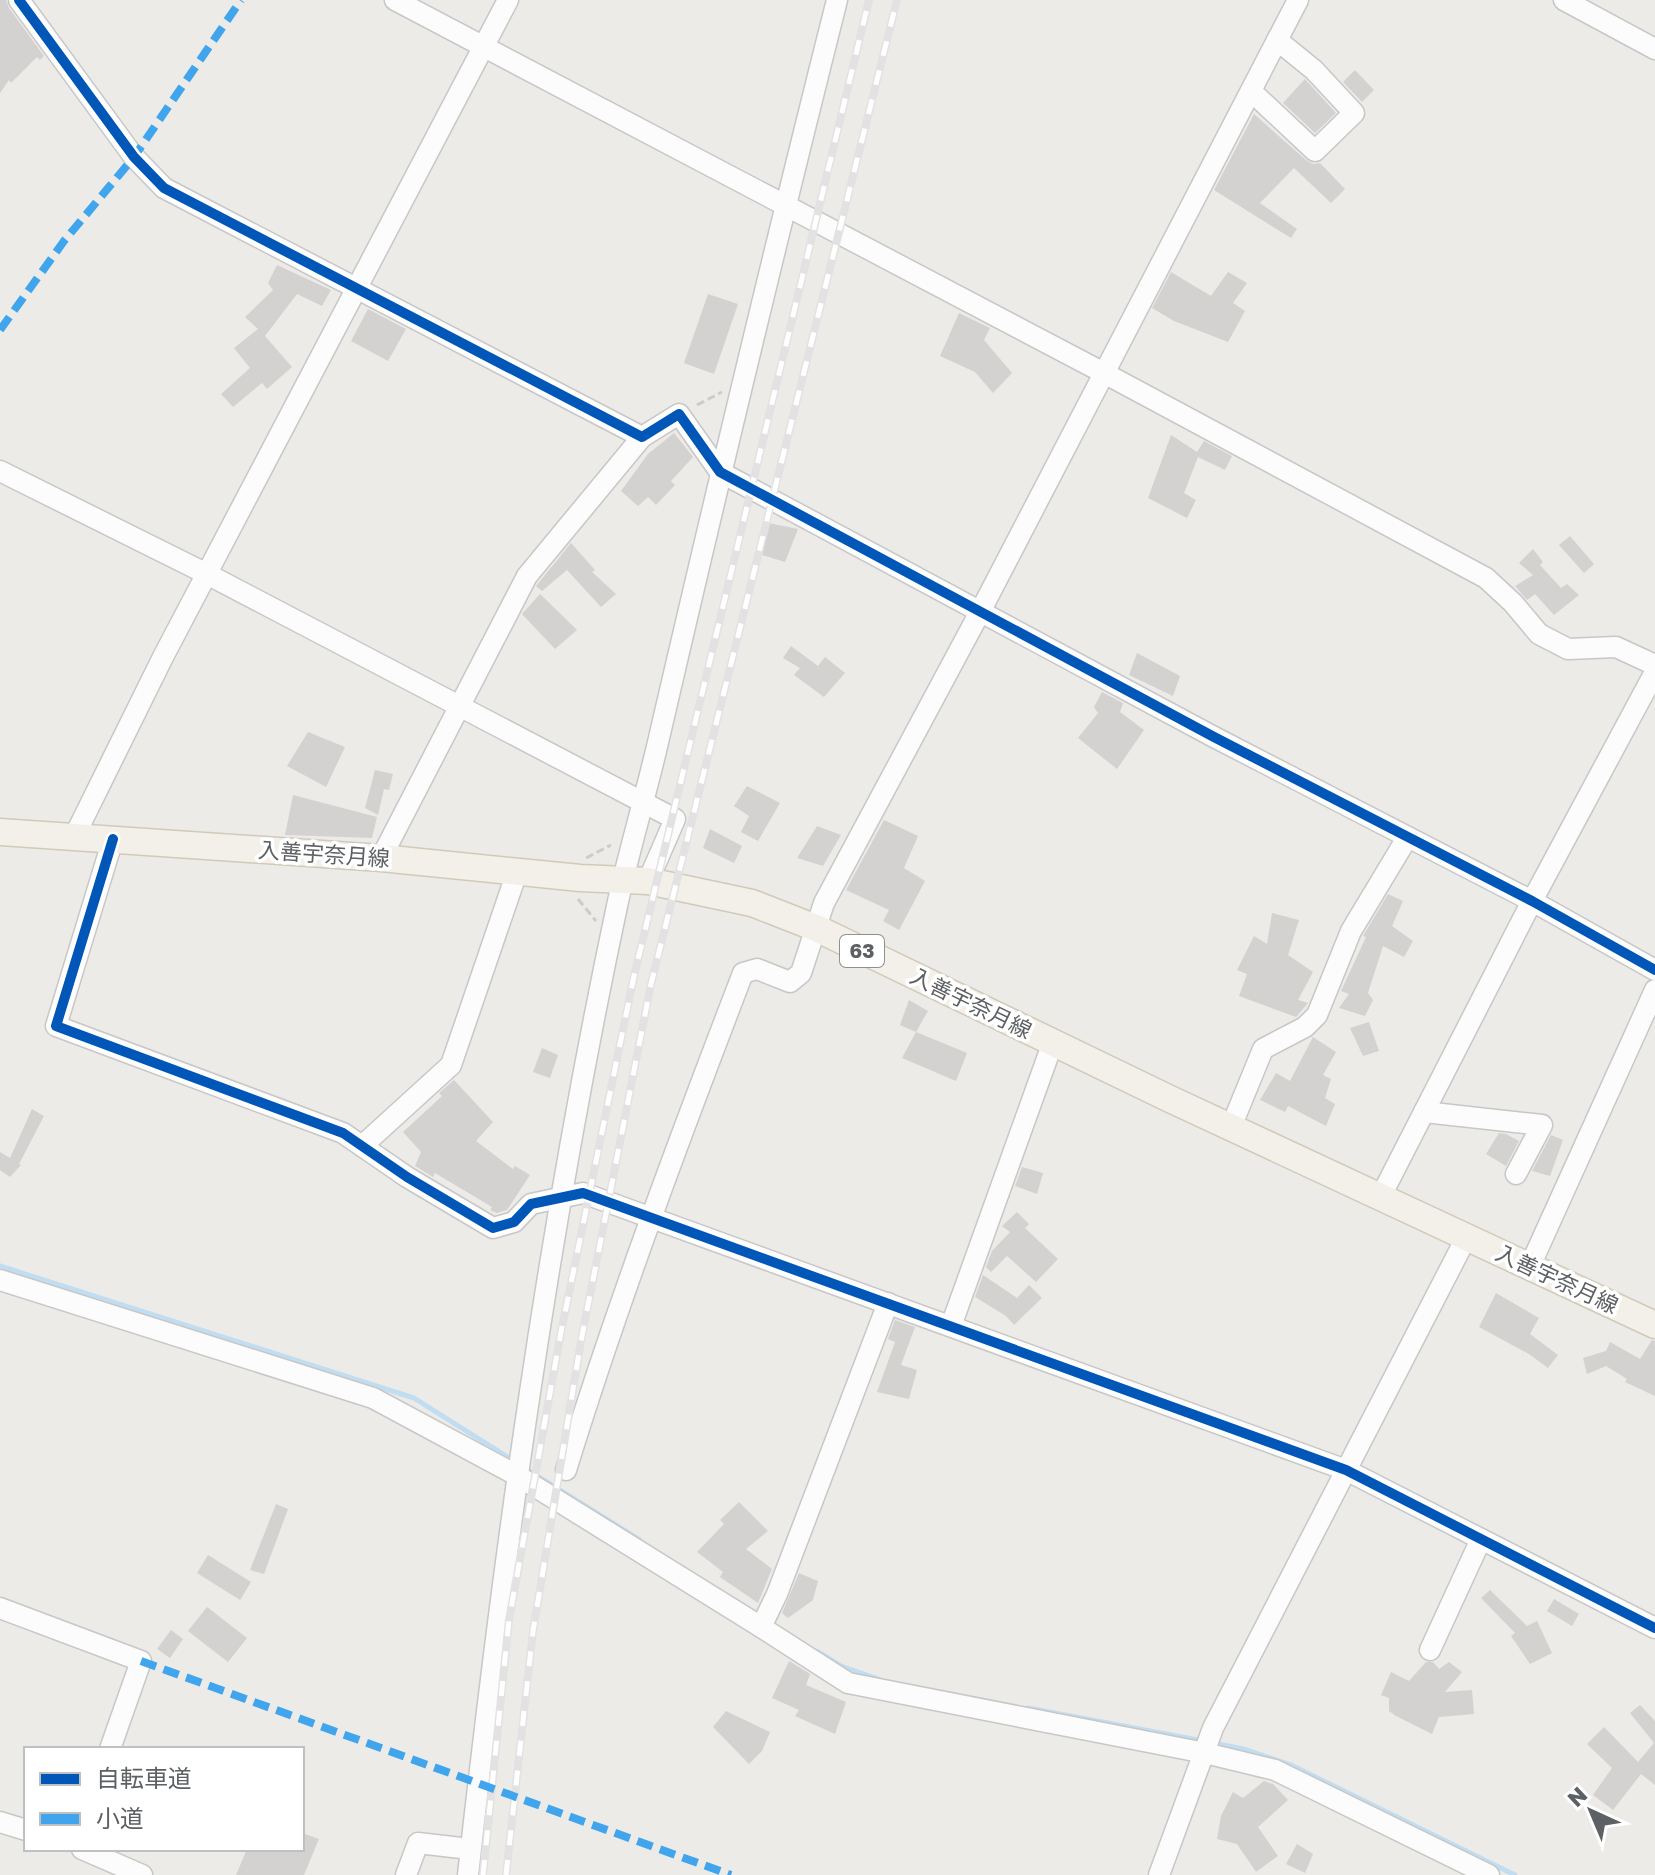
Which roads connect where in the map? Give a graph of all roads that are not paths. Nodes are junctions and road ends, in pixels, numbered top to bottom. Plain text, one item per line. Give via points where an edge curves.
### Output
1 (19, 0) edge
2 (395, 0) edge
3 (508, 0) edge
4 (837, 0) edge
5 (1298, 0) edge
6 (1564, 0) edge
7 (1277, 40) junction
8 (483, 47) junction
9 (1655, 49) edge
10 (1251, 91) junction
11 (785, 206) junction
12 (358, 291) junction
13 (1104, 373) junction
14 (642, 437) junction
15 (0, 471) edge
16 (720, 472) junction
17 (207, 574) junction
18 (980, 612) junction
19 (1655, 665) edge
20 (1655, 672) edge
21 (461, 707) junction
22 (644, 804) junction
23 (0, 832) edge
24 (74, 837) junction
25 (1407, 838) junction
26 (113, 839) junction
27 (381, 858) junction
28 (517, 872) junction
29 (636, 880) junction
30 (1532, 901) junction
31 (816, 928) junction
32 (1655, 970) edge
33 (1655, 990) edge
34 (1053, 1042) junction
35 (1424, 1112) junction
36 (1231, 1127) junction
37 (362, 1146) junction
38 (1516, 1174) dead end
39 (1381, 1196) junction
40 (560, 1198) junction
41 (650, 1216) junction
42 (1467, 1236) junction
43 (1530, 1266) junction
44 (0, 1280) edge
45 (888, 1303) junction
46 (1655, 1325) edge
47 (951, 1326) junction
48 (566, 1470) dead end
49 (1346, 1470) junction
50 (518, 1476) junction
51 (1481, 1539) junction
52 (0, 1608) edge
53 (761, 1627) junction
54 (1655, 1628) edge
55 (1430, 1650) dead end
56 (111, 1747) edge
57 (1205, 1753) junction
58 (0, 1822) edge
59 (24, 1829) edge
60 (470, 1849) junction
61 (87, 1851) edge
62 (142, 1875) edge
63 (406, 1875) edge
64 (468, 1875) edge
65 (1159, 1875) edge
66 (1489, 1875) edge

1 - 12 street via 134,157 164,188
2 - 8 street
3 - 8 street
4 - 11 street
5 - 7 street
6 - 9 street
7 - 10 street
7 - 10 street via 1354,113 1315,151
8 - 11 street
8 - 12 street
10 - 13 street
11 - 13 street
11 - 16 street
12 - 14 street
12 - 17 street
13 - 18 street
13 - 19 street via 1486,578 1539,634 1568,649 1616,647
14 - 16 street via 679,414
14 - 21 street via 527,576
15 - 17 street
16 - 18 street
16 - 22 street
17 - 21 street
17 - 24 street
18 - 25 street
18 - 31 street via 824,903
20 - 30 street
21 - 22 street
21 - 27 street
22 - 29 street
22 - 29 street via 675,819
23 - 24 main road, 入善宇奈月線 / 63
24 - 26 main road, 入善宇奈月線 / 63
25 - 30 street
25 - 36 street via 1351,931 1317,1015 1263,1049
26 - 27 main road, 入善宇奈月線 / 63
26 - 37 street via 56,1026 343,1133
27 - 28 main road, 入善宇奈月線 / 63
28 - 29 main road, 入善宇奈月線 / 63
28 - 37 street via 451,1065
29 - 31 main road, 入善宇奈月線 / 63 via 752,903
29 - 40 street
30 - 32 street
30 - 35 street
31 - 34 main road, 入善宇奈月線 / 63
31 - 41 street via 801,973 790,982 757,969 743,973
33 - 43 street
34 - 36 main road, 入善宇奈月線 / 63
34 - 47 street
35 - 38 street via 1542,1125
35 - 39 street
36 - 39 main road, 入善宇奈月線 / 63
37 - 40 street via 493,1228 514,1222 531,1204
39 - 42 main road, 入善宇奈月線 / 63
40 - 41 street via 583,1193
40 - 50 street
41 - 45 street
41 - 48 street
42 - 43 main road, 入善宇奈月線 / 63
42 - 49 street
43 - 46 main road, 入善宇奈月線 / 63
44 - 50 street via 373,1398
45 - 47 street
45 - 53 street
47 - 49 street
49 - 51 street
49 - 57 street
50 - 53 street
50 - 60 street
51 - 54 street
51 - 55 street
52 - 56 street via 141,1661
53 - 57 street via 848,1683
57 - 65 street
57 - 66 street via 1275,1770
58 - 59 street
60 - 63 street via 418,1843
60 - 64 street
61 - 62 street

